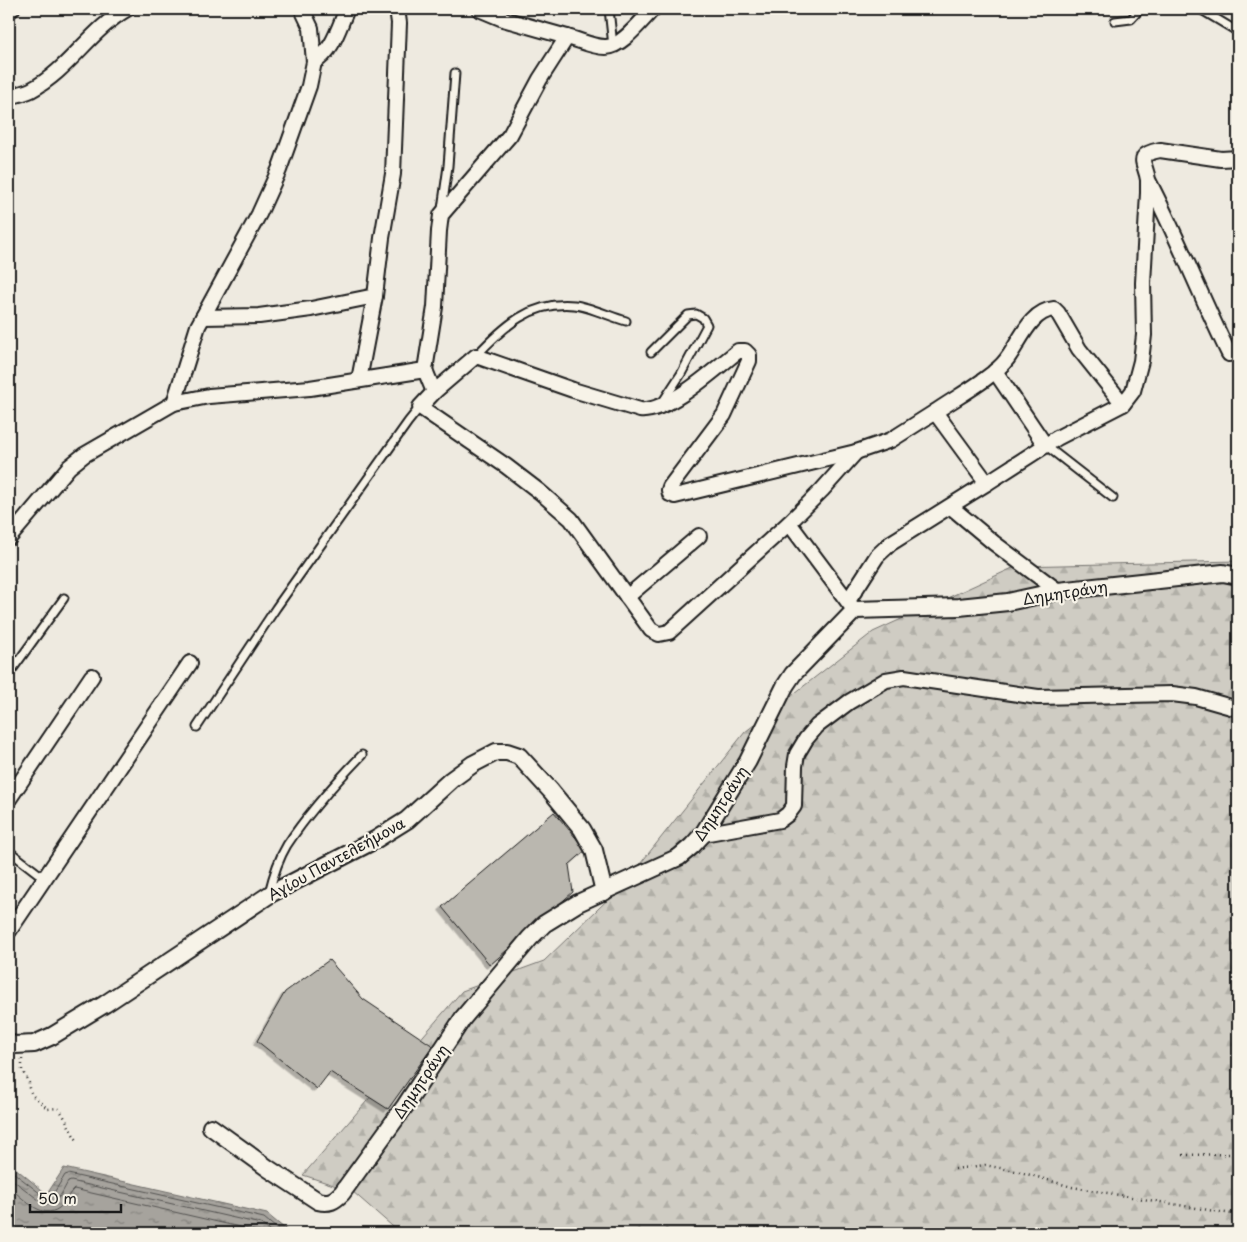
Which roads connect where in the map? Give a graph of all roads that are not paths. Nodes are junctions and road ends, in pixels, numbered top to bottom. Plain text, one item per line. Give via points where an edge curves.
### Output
1 (127, 9) edge
2 (302, 9) edge
3 (347, 9) edge
4 (397, 9) edge
5 (479, 9) edge
6 (609, 9) edge
7 (653, 9) edge
8 (1140, 9) edge
9 (1200, 9) edge
10 (1115, 21) dead end
11 (1238, 33) edge
12 (567, 37) junction
13 (613, 46) junction
14 (314, 62) junction
15 (455, 73) dead end
16 (9, 97) edge
17 (1238, 158) edge
18 (1148, 179) junction
19 (441, 215) junction
20 (375, 296) junction
21 (203, 317) junction
22 (626, 321) dead end
23 (651, 352) dead end
24 (1229, 354) dead end
25 (476, 356) junction
26 (425, 370) junction
27 (996, 371) junction
28 (359, 380) junction
29 (434, 392) junction
30 (174, 403) junction
31 (1122, 404) junction
32 (420, 407) junction
33 (659, 408) junction
34 (935, 412) junction
35 (1045, 445) junction
36 (856, 452) junction
37 (986, 483) junction
38 (1113, 498) dead end
39 (951, 507) junction
40 (789, 524) junction
41 (699, 536) dead end
42 (9, 538) edge
43 (1238, 576) edge
44 (1058, 591) junction
45 (626, 597) junction
46 (64, 598) dead end
47 (851, 605) junction
48 (190, 663) dead end
49 (9, 674) edge
50 (92, 676) dead end
51 (1238, 708) edge
52 (197, 727) dead end
53 (362, 755) dead end
54 (9, 799) edge
55 (703, 834) junction
56 (9, 851) edge
57 (44, 878) junction
58 (604, 892) junction
59 (268, 895) junction
60 (9, 931) edge
61 (16, 1044) edge
62 (211, 1127) dead end

1 - 16 street via 104,25 56,72 31,90
2 - 14 street via 311,28
3 - 14 street via 330,49
4 - 20 street via 393,174
5 - 12 street via 502,19
6 - 13 lane
7 - 13 street
8 - 10 lane via 1130,19
9 - 11 lane
12 - 13 street via 605,48
12 - 19 street via 510,135
14 - 21 street via 309,86 279,170
15 - 19 lane
17 - 18 street via 1221,159 1160,150 1150,152 1142,164
18 - 24 street
18 - 31 street via 1141,362 1133,391
19 - 26 street via 435,307
20 - 21 street via 259,316
20 - 28 street
21 - 30 street
22 - 25 lane via 576,305 546,305 520,316
23 - 33 lane via 688,316 696,314 703,318 707,326
25 - 29 street
25 - 33 street via 640,410
26 - 28 street
26 - 29 street
27 - 31 street via 1035,318 1054,309 1089,364
27 - 34 street
27 - 35 street
28 - 30 street via 310,388 189,398
29 - 32 street
30 - 42 street via 84,454
31 - 35 street
32 - 45 street via 506,466 571,519
32 - 52 lane via 276,608
33 - 36 street via 738,352 745,351 749,355 724,416 670,486 670,494 675,496
34 - 36 street via 890,440
34 - 37 street
35 - 37 street
35 - 38 lane
36 - 40 street
37 - 39 street
39 - 44 street
39 - 47 street via 891,543 877,556
40 - 45 street via 669,632 659,634 651,630
40 - 47 street
41 - 45 street
43 - 44 street, Δημητράνη via 1223,573
44 - 47 street, Δημητράνη via 1008,602 959,607
46 - 49 lane
47 - 55 street, Δημητράνη via 785,686 748,760
48 - 57 street
50 - 54 street
51 - 55 street via 1172,694 1038,696 904,677 886,680 849,702 817,726 806,739 797,754 794,806 788,814 780,820
53 - 59 lane via 329,790 286,846 274,871
55 - 58 street, Δημητράνη via 679,857
56 - 57 lane
57 - 60 street
58 - 59 street, Αγίου Παντελεήμονα via 594,850 582,829 519,756 496,752 451,780 407,820
58 - 62 street, Δημητράνη via 578,903 544,924 530,938 463,1018 405,1106 335,1200 318,1202
59 - 61 street, Αγίου Παντελεήμονα via 52,1036 34,1044

